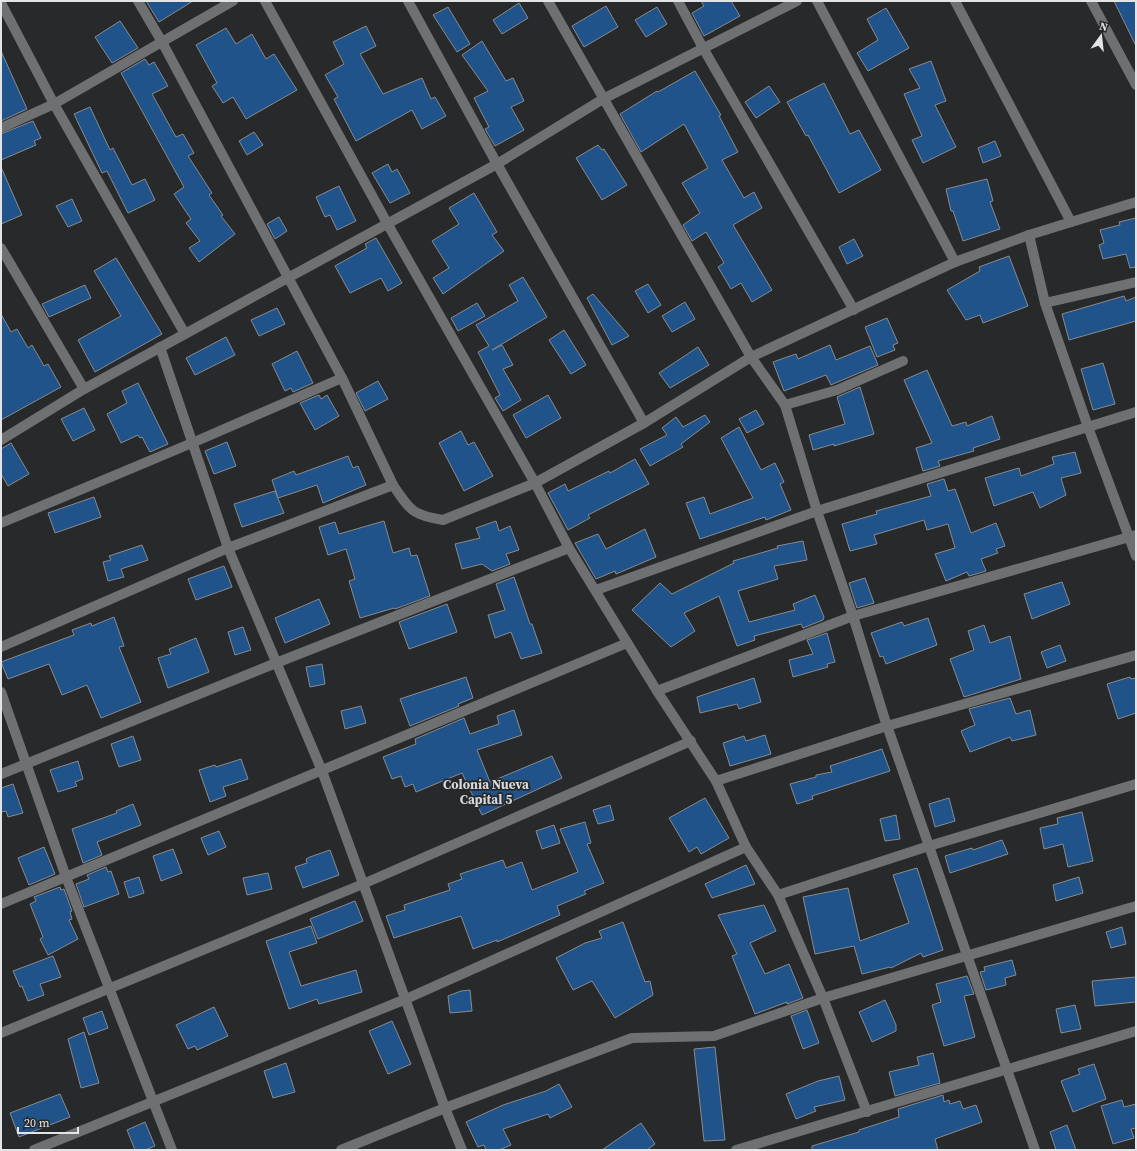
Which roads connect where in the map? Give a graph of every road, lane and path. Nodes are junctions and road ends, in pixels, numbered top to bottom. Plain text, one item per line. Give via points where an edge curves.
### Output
1 (138, 1) edge
2 (233, 1) edge
3 (265, 1) edge
4 (408, 1) edge
5 (548, 1) edge
6 (678, 1) edge
7 (797, 1) edge
8 (817, 1) edge
9 (955, 1) edge
10 (1091, 1) edge
11 (1, 3) edge
12 (162, 42) junction
13 (702, 48) junction
14 (1136, 85) edge
15 (603, 100) junction
16 (54, 104) junction
17 (1, 128) edge
18 (497, 164) junction
19 (1136, 202) edge
20 (1070, 222) junction
21 (387, 224) junction
22 (1028, 235) junction
23 (1, 248) edge
24 (955, 262) junction
25 (289, 279) junction
26 (1136, 282) edge
27 (1045, 303) junction
28 (854, 310) junction
29 (185, 334) junction
30 (160, 347) junction
31 (751, 357) junction
32 (903, 361) dead end
33 (342, 378) junction
34 (84, 389) junction
35 (785, 404) junction
36 (1136, 412) edge
37 (644, 423) junction
38 (1088, 427) junction
39 (1, 440) edge
40 (192, 443) junction
41 (535, 483) junction
42 (393, 485) junction
43 (817, 511) junction
44 (1, 523) edge
45 (1132, 536) edge
46 (228, 548) junction
47 (569, 548) junction
48 (1136, 556) edge
49 (596, 590) junction
50 (853, 616) junction
51 (627, 643) junction
52 (1, 647) edge
53 (1136, 655) edge
54 (276, 663) junction
55 (657, 691) junction
56 (1, 692) edge
57 (887, 726) junction
58 (690, 741) junction
59 (27, 763) junction
60 (322, 771) junction
61 (1, 774) edge
62 (716, 781) junction
63 (1136, 784) edge
64 (929, 846) junction
65 (746, 847) junction
66 (66, 877) junction
67 (362, 884) junction
68 (778, 895) junction
69 (1, 904) edge
70 (1136, 906) edge
71 (967, 955) junction
72 (110, 988) junction
73 (823, 998) junction
74 (406, 999) junction
75 (1136, 1031) edge
76 (1, 1033) edge
77 (1008, 1071) junction
78 (153, 1101) junction
79 (445, 1108) junction
80 (867, 1112) junction
81 (747, 1148) edge
82 (34, 1150) edge
83 (172, 1150) edge
84 (341, 1150) edge
85 (462, 1150) edge
86 (736, 1150) edge
87 (1035, 1150) edge

1 - 12 street
2 - 12 street
3 - 21 street
4 - 18 street
5 - 15 street
6 - 13 street
7 - 13 street
8 - 24 street
9 - 20 street
10 - 14 street
11 - 16 street
12 - 16 street
12 - 25 street
13 - 15 street
13 - 28 street
15 - 18 street
15 - 31 street
16 - 17 street
16 - 29 street
18 - 21 street
18 - 37 street
19 - 20 street
20 - 22 street
21 - 25 street
21 - 41 street
22 - 24 street
22 - 27 street
23 - 34 street
24 - 28 street
25 - 29 street
25 - 33 street
26 - 27 street
27 - 38 street
28 - 31 street
29 - 30 street
30 - 34 street
30 - 40 street
31 - 35 street
31 - 37 street
32 - 35 street via 837,390
33 - 40 street
33 - 42 street
34 - 39 street
35 - 43 street
36 - 38 street
37 - 41 street
38 - 43 street
38 - 45 street
40 - 44 street
40 - 46 street
41 - 42 street via 443,520 427,518 410,509
41 - 47 street
42 - 46 street
43 - 49 street
43 - 50 street
45 - 48 street
45 - 50 street
46 - 52 street
46 - 54 street
47 - 49 street
47 - 54 street
49 - 51 street
50 - 55 street
50 - 57 street
51 - 55 street
51 - 60 street
53 - 57 street
54 - 59 street
54 - 60 street
55 - 58 street
56 - 59 street
57 - 62 street
57 - 64 street
58 - 62 street
58 - 67 street
59 - 61 street
59 - 66 street
60 - 66 street
60 - 67 street
62 - 65 street
63 - 64 street
64 - 68 street
64 - 71 street
65 - 68 street
65 - 74 street
66 - 69 street
66 - 72 street
67 - 72 street
67 - 74 street
68 - 73 street
70 - 71 street
71 - 73 street
71 - 77 street
72 - 76 street
72 - 78 street
73 - 79 street via 714,1036 632,1038
73 - 80 street
74 - 78 street
74 - 79 street
75 - 77 street
77 - 80 street
77 - 87 street
78 - 82 street
78 - 83 street
79 - 84 street
79 - 85 street
80 - 81 street
81 - 86 street

